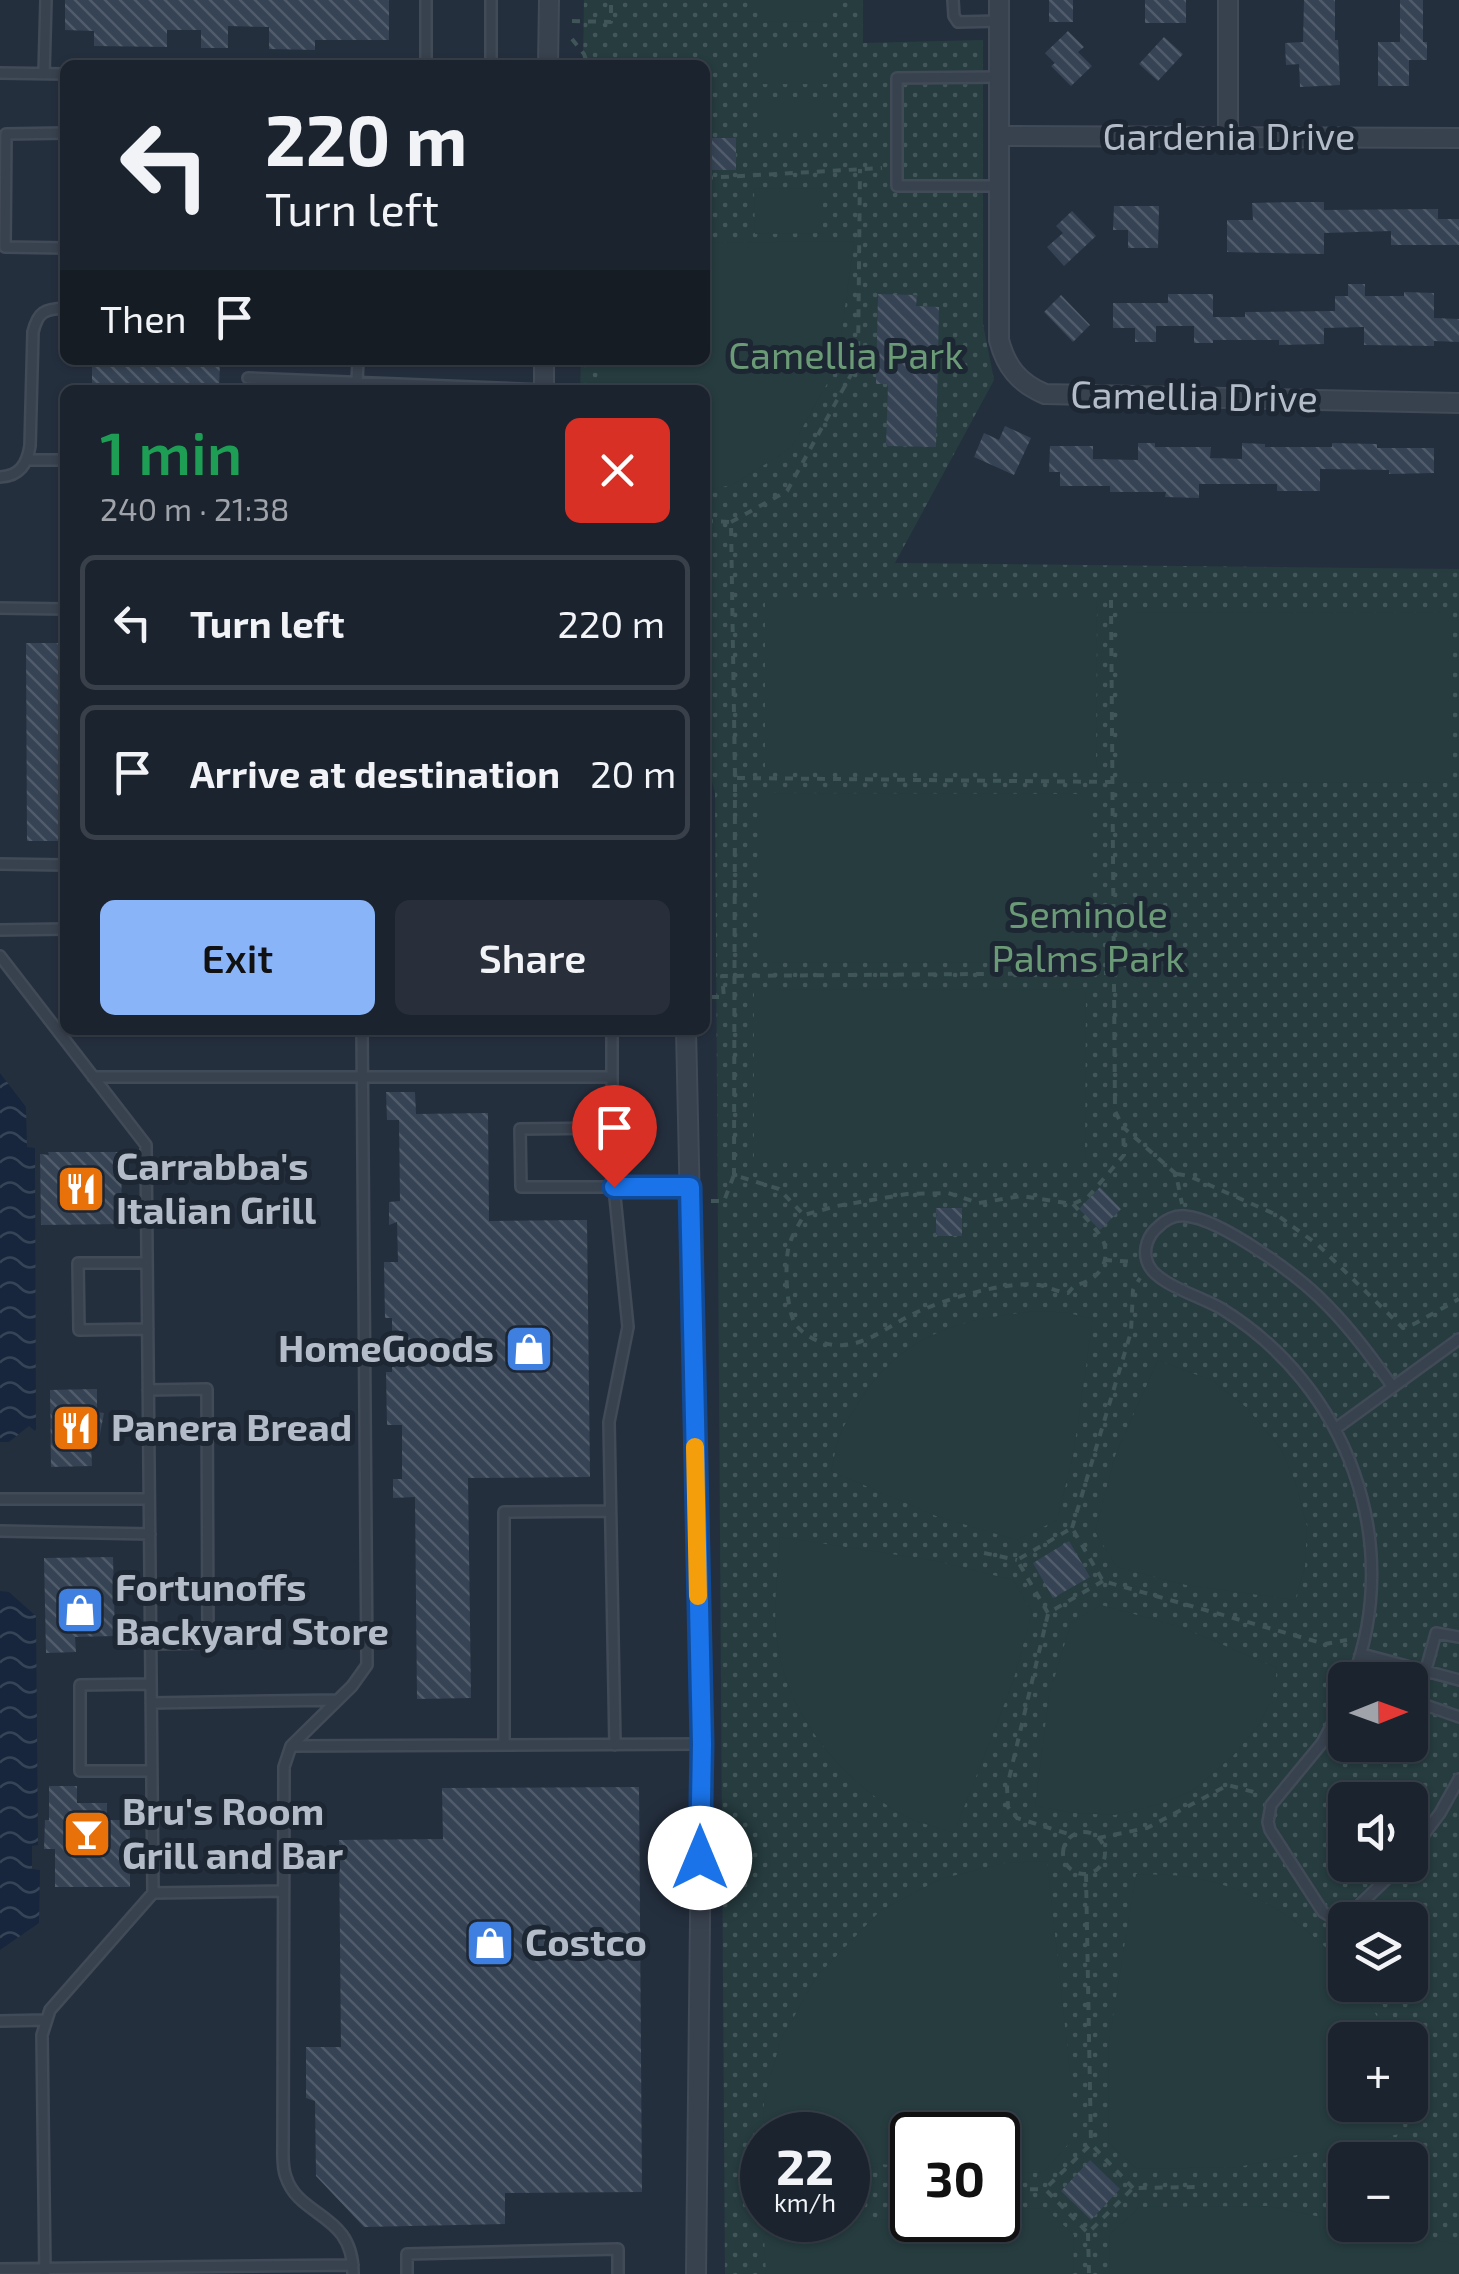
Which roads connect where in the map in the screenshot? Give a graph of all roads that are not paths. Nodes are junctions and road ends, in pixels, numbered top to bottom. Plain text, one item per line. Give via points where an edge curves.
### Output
1 (46, 0) edge
2 (426, 0) edge
3 (492, 0) edge
4 (549, 0) edge
5 (953, 0) edge
6 (998, 0) edge
7 (1228, 0) edge
8 (999, 22) junction
9 (426, 60) edge
10 (491, 60) edge
11 (548, 60) edge
12 (0, 73) edge
13 (44, 74) junction
14 (60, 74) edge
15 (999, 77) junction
16 (3, 132) edge
17 (60, 133) edge
18 (999, 136) junction
19 (1228, 137) junction
20 (1459, 138) edge
21 (999, 186) junction
22 (60, 248) edge
23 (60, 309) edge
24 (358, 365) edge
25 (248, 378) dead end
26 (357, 382) junction
27 (416, 385) edge
28 (1459, 403) edge
29 (27, 460) junction
30 (60, 460) edge
31 (0, 478) edge
32 (0, 608) edge
33 (60, 609) edge
34 (0, 864) edge
35 (60, 865) edge
36 (60, 929) edge
37 (0, 930) edge
38 (0, 956) edge
39 (60, 1034) edge
40 (61, 1035) edge
41 (362, 1035) edge
42 (612, 1035) edge
43 (686, 1035) edge
44 (612, 1076) junction
45 (93, 1077) junction
46 (362, 1077) junction
47 (613, 1128) junction
48 (614, 1187) junction
49 (690, 1187) junction
50 (147, 1263) junction
51 (148, 1329) junction
52 (1459, 1339) edge
53 (1392, 1387) junction
54 (148, 1390) junction
55 (1336, 1430) junction
56 (150, 1499) junction
57 (0, 1500) edge
58 (610, 1511) junction
59 (0, 1531) edge
60 (150, 1534) junction
61 (1459, 1637) edge
62 (150, 1644) junction
63 (1362, 1654) junction
64 (1359, 1662) edge
65 (1391, 1662) edge
66 (1428, 1668) edge
67 (1428, 1672) edge
68 (1459, 1680) edge
69 (151, 1684) junction
70 (338, 1700) junction
71 (151, 1703) junction
72 (1428, 1706) edge
73 (1459, 1716) edge
74 (1328, 1732) edge
75 (702, 1744) junction
76 (504, 1745) junction
77 (615, 1745) junction
78 (291, 1746) junction
79 (152, 1771) junction
80 (1459, 1779) edge
81 (1428, 1830) edge
82 (1383, 1882) edge
83 (283, 1891) junction
84 (153, 1893) junction
85 (46, 2020) junction
86 (0, 2021) edge
87 (0, 2270) edge
88 (353, 2270) edge
89 (45, 2272) edge
90 (407, 2274) edge
91 (618, 2274) edge
92 (696, 2274) edge

1 - 13 lane
2 - 9 lane
3 - 10 lane
4 - 11 street
5 - 8 lane via 958,22
6 - 8 street, Camellia Drive
7 - 19 street
8 - 15 street, Camellia Drive
12 - 13 lane
13 - 14 lane
15 - 18 street, Camellia Drive
15 - 21 lane via 897,78 897,186
16 - 17 lane
16 - 22 lane via 5,247
18 - 19 street, Gardenia Drive
18 - 21 street, Camellia Drive
19 - 20 street, Gardenia Drive
21 - 28 street, Camellia Drive via 998,340 1009,368 1032,388 1045,394
23 - 29 lane via 37,317 33,332
24 - 26 lane
25 - 26 lane
26 - 27 lane
29 - 30 lane
29 - 31 lane
32 - 33 lane
34 - 35 lane
36 - 37 lane
38 - 39 lane
40 - 45 lane
41 - 46 lane
42 - 44 lane
43 - 49 street
44 - 46 lane
44 - 47 lane
45 - 46 lane
45 - 50 lane via 146,1145
46 - 70 lane via 366,1665
47 - 48 lane
47 - 48 lane via 520,1130 521,1188
48 - 49 lane
48 - 58 lane via 628,1327 609,1422
49 - 75 street
50 - 51 lane
50 - 51 lane via 78,1264 79,1330
51 - 54 lane
52 - 53 lane
53 - 55 lane
53 - 55 lane via 1298,1277 1228,1233 1185,1216 1153,1230 1147,1242 1151,1271 1276,1348
54 - 56 lane
54 - 62 lane via 207,1389 208,1644
55 - 63 lane via 1357,1475 1372,1556
56 - 57 lane
56 - 60 lane
58 - 76 lane via 504,1512
58 - 77 lane
59 - 60 lane
60 - 62 lane
61 - 66 lane via 1436,1633
62 - 69 lane
63 - 64 lane
63 - 65 lane
67 - 68 lane
69 - 71 lane
69 - 79 lane via 80,1684 80,1771
70 - 71 lane
70 - 78 lane
71 - 79 lane
72 - 73 lane
74 - 82 lane via 1275,1797 1270,1830 1331,1918 1346,1918
75 - 77 lane
75 - 92 street
76 - 77 lane
76 - 78 lane
78 - 83 lane via 284,1767
79 - 84 lane
80 - 81 lane
83 - 84 lane
83 - 88 lane via 285,2176 292,2191 341,2232
84 - 85 lane
85 - 86 lane
85 - 89 lane
87 - 89 lane
88 - 89 lane
90 - 91 lane via 407,2254 618,2249

